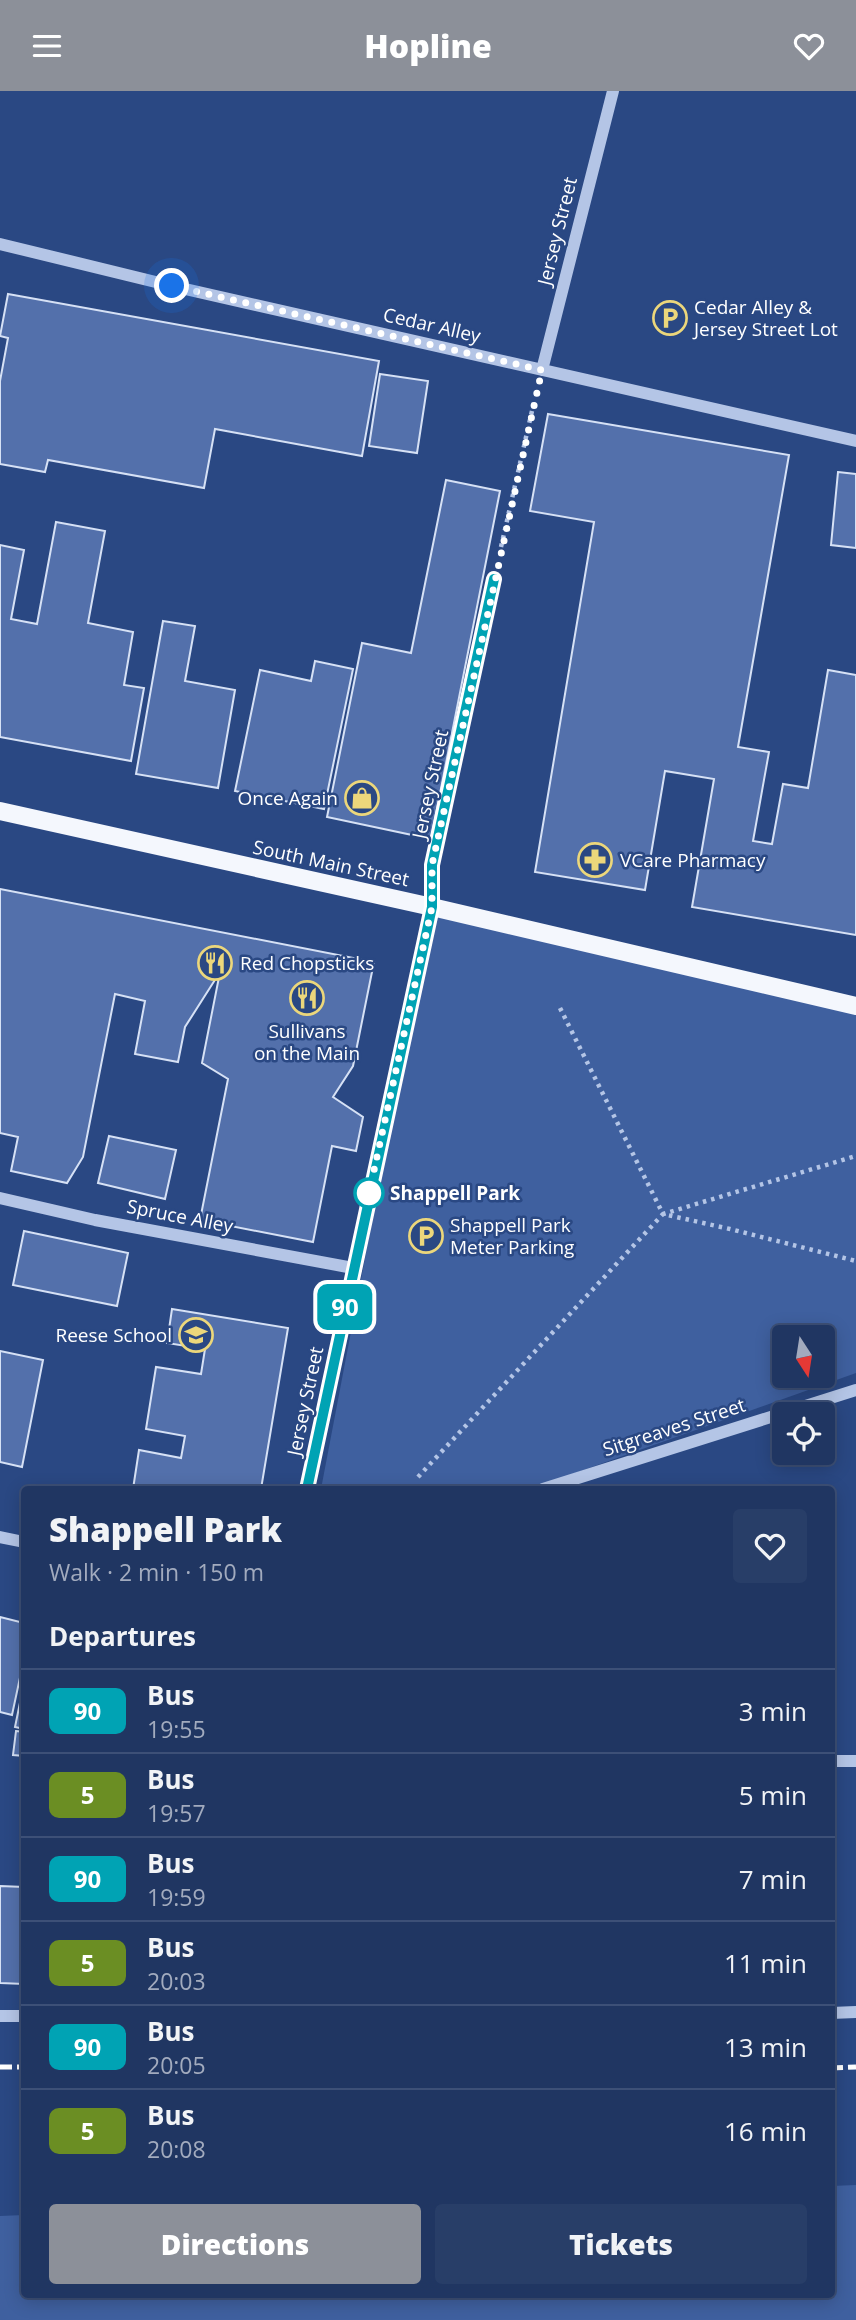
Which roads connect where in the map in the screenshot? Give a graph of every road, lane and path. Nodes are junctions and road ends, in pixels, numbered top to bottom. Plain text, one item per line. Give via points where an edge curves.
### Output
1 (612, 91) edge
2 (0, 244) edge
3 (542, 370) junction
4 (856, 441) edge
5 (494, 579) joint
6 (0, 811) edge
7 (432, 907) junction
8 (856, 1006) edge
9 (560, 1009) dead end
10 (856, 1156) edge
11 (0, 1198) edge
12 (663, 1214) junction
13 (856, 1261) edge
14 (353, 1268) junction
15 (856, 1390) edge
16 (418, 1477) dead end
17 (572, 1485) edge
18 (308, 1486) edge
19 (0, 1537) edge
20 (21, 1541) edge
21 (835, 1761) edge
22 (856, 1761) edge
23 (856, 2012) edge
24 (835, 2013) edge
25 (0, 2016) edge
26 (21, 2016) edge

1 - 3 street, Jersey Street
2 - 3 street, Cedar Alley
3 - 4 street, Cedar Alley
3 - 5 path
5 - 7 street, Jersey Street via 432,865
6 - 7 main road, South Main Street
7 - 8 main road, South Main Street
7 - 14 street, Jersey Street
9 - 12 path
10 - 12 path
11 - 14 street, Spruce Alley
12 - 13 path
12 - 16 path
14 - 18 street, Jersey Street
15 - 17 street, Sitgreaves Street
19 - 20 street
21 - 22 street
23 - 24 street
25 - 26 street

